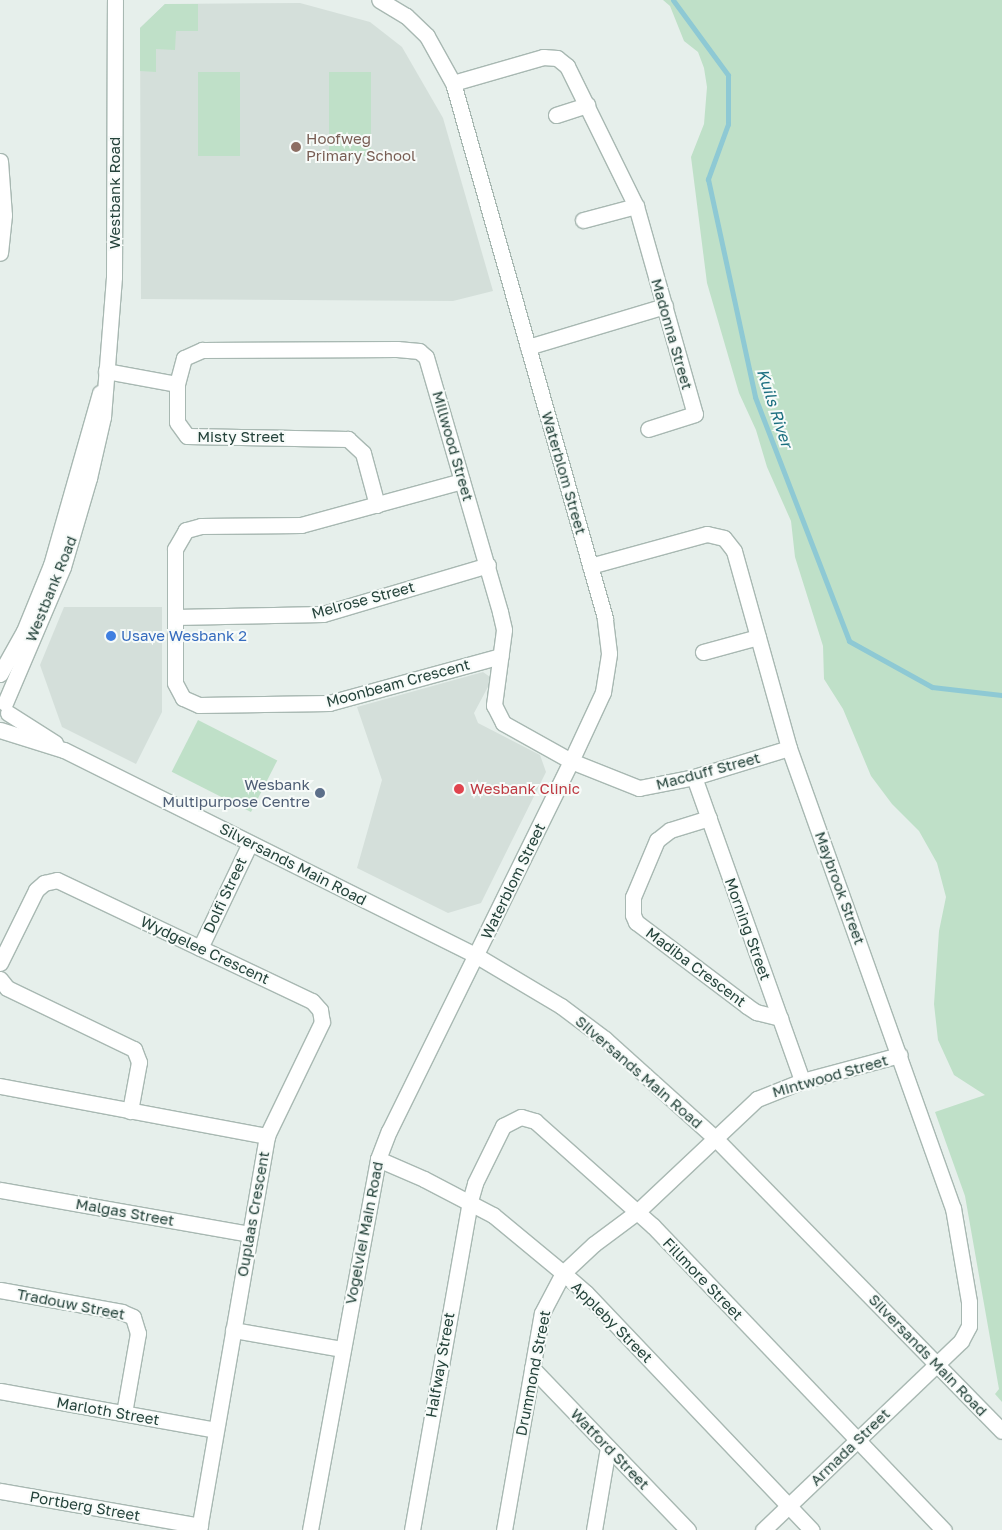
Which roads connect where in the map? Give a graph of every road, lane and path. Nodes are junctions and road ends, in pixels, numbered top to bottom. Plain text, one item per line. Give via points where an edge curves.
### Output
1 (115, 0) edge
2 (380, 0) edge
3 (452, 83) junction
4 (587, 105) junction
5 (556, 115) dead end
6 (0, 160) edge
7 (636, 206) junction
8 (583, 220) dead end
9 (0, 249) edge
10 (0, 253) edge
11 (664, 306) junction
12 (528, 347) junction
13 (105, 378) junction
14 (177, 384) junction
15 (648, 429) dead end
16 (462, 481) junction
17 (377, 505) junction
18 (488, 565) junction
19 (590, 566) junction
20 (175, 616) junction
21 (758, 637) junction
22 (703, 652) dead end
23 (501, 656) junction
24 (0, 674) edge
25 (5, 704) edge
26 (0, 729) edge
27 (789, 748) junction
28 (64, 750) junction
29 (571, 762) junction
30 (694, 777) junction
31 (709, 818) junction
32 (250, 843) junction
33 (200, 948) junction
34 (477, 956) junction
35 (0, 962) edge
36 (0, 979) edge
37 (780, 1018) junction
38 (900, 1055) junction
39 (802, 1081) junction
40 (0, 1086) edge
41 (130, 1111) junction
42 (267, 1136) junction
43 (715, 1138) junction
44 (378, 1159) junction
45 (0, 1190) edge
46 (470, 1201) junction
47 (637, 1212) junction
48 (250, 1234) junction
49 (562, 1273) junction
50 (0, 1290) edge
51 (233, 1330) junction
52 (342, 1349) junction
53 (936, 1363) junction
54 (532, 1368) junction
55 (0, 1391) edge
56 (124, 1413) junction
57 (216, 1430) junction
58 (1002, 1430) edge
59 (857, 1440) junction
60 (608, 1447) junction
61 (0, 1491) edge
62 (788, 1506) junction
63 (199, 1528) edge
64 (310, 1530) edge
65 (412, 1530) edge
66 (504, 1530) edge
67 (594, 1530) edge
68 (688, 1530) edge
69 (763, 1530) edge
70 (812, 1530) edge
71 (944, 1530) edge

1 - 13 street, Westbank Road via 115,258
2 - 3 street, Waterblom Street via 406,16 427,36
3 - 4 street, Madonna Street via 552,57 567,66
3 - 12 street, Waterblom Street
4 - 5 street
4 - 7 street, Madonna Street
6 - 9 street via 4,215
7 - 8 street
7 - 11 street, Madonna Street
9 - 10 street
11 - 12 street
11 - 15 street, Madonna Street via 695,414
12 - 19 street, Waterblom Street
13 - 14 street
13 - 24 street, Westbank Road via 91,415 50,565 24,630
13 - 25 street, Westbank Road via 103,417 71,541
14 - 16 street, Millwood Street via 182,362 195,351 419,351 431,368
14 - 17 street, Misty Street via 177,422 190,437 340,437 354,442 363,453
16 - 17 street, Moonbeam Crescent
16 - 18 street, Millwood Street
17 - 20 street, Moonbeam Crescent via 301,525 201,526 186,530 175,549
18 - 20 street, Melrose Street via 323,614
18 - 23 street, Millwood Street via 504,630
19 - 21 street, Maybrook Street via 696,536 715,534 724,538 734,551
19 - 29 street, Waterblom Street via 608,632 608,672 603,692
20 - 23 street, Moonbeam Crescent via 177,689 183,698 199,705 329,703
21 - 22 street
21 - 27 street, Maybrook Street
23 - 29 street, Millwood Street via 494,705 499,718
25 - 26 street, Westbank Road
25 - 28 street, Silversands Main Road
26 - 28 street, Silversands Main Road
27 - 30 street, Macduff Street
27 - 38 street, Maybrook Street
28 - 32 street, Silversands Main Road
29 - 30 street, Macduff Street via 639,788
29 - 34 street, Waterblom Street
30 - 31 street, Morning Street
31 - 37 street, Morning Street
31 - 37 street, Madiba Crescent via 670,830 657,840 633,897 633,915 636,922 747,1006 756,1012
32 - 33 street, Dolfi Street
32 - 34 street, Silversands Main Road
33 - 35 street, Wydgelee Crescent via 53,880 44,882 36,890
33 - 42 street, Wydgelee Crescent via 312,1001 320,1010 320,1028
34 - 43 street, Silversands Main Road via 561,1006 605,1039
34 - 44 street, Vogelvlei Main Road
36 - 41 street via 7,988 134,1049 139,1062
37 - 39 street, Morning Street
38 - 39 street, Mintwood Street
38 - 53 street, Maybrook Street via 953,1208 969,1302 966,1334
39 - 43 street, Mintwood Street via 757,1099
40 - 41 street, Ouplaas Crescent
41 - 42 street, Ouplaas Crescent
42 - 48 street, Ouplaas Crescent
43 - 47 street, Drummond Street
43 - 53 street, Silversands Main Road
44 - 46 street, Appleby Street
44 - 52 street, Vogelvlei Main Road
45 - 48 street, Malgas Street
46 - 47 street, Fillmore Street via 475,1183 503,1126 521,1117 535,1121
46 - 49 street, Appleby Street via 493,1215
46 - 65 street, Halfway Street
47 - 49 street, Drummond Street via 588,1248
47 - 59 street, Fillmore Street
48 - 51 street, Ouplaas Crescent
49 - 54 street, Drummond Street via 542,1313
49 - 62 street, Appleby Street via 586,1294
50 - 56 street, Tradouw Street via 122,1312 133,1317 138,1333
51 - 52 street
51 - 57 street, Ouplaas Crescent
52 - 64 street, Vogelvlei Main Road
53 - 58 street, Silversands Main Road
53 - 59 street, Armada Street
54 - 60 street, Watford Street
54 - 66 street, Drummond Street
55 - 56 street, Marloth Street
56 - 57 street, Marloth Street
57 - 63 street, Ouplaas Crescent
59 - 62 street, Armada Street
59 - 71 street, Fillmore Street
60 - 67 street
60 - 68 street, Watford Street
61 - 63 street, Portberg Street
62 - 69 street, Armada Street
62 - 70 street, Appleby Street

